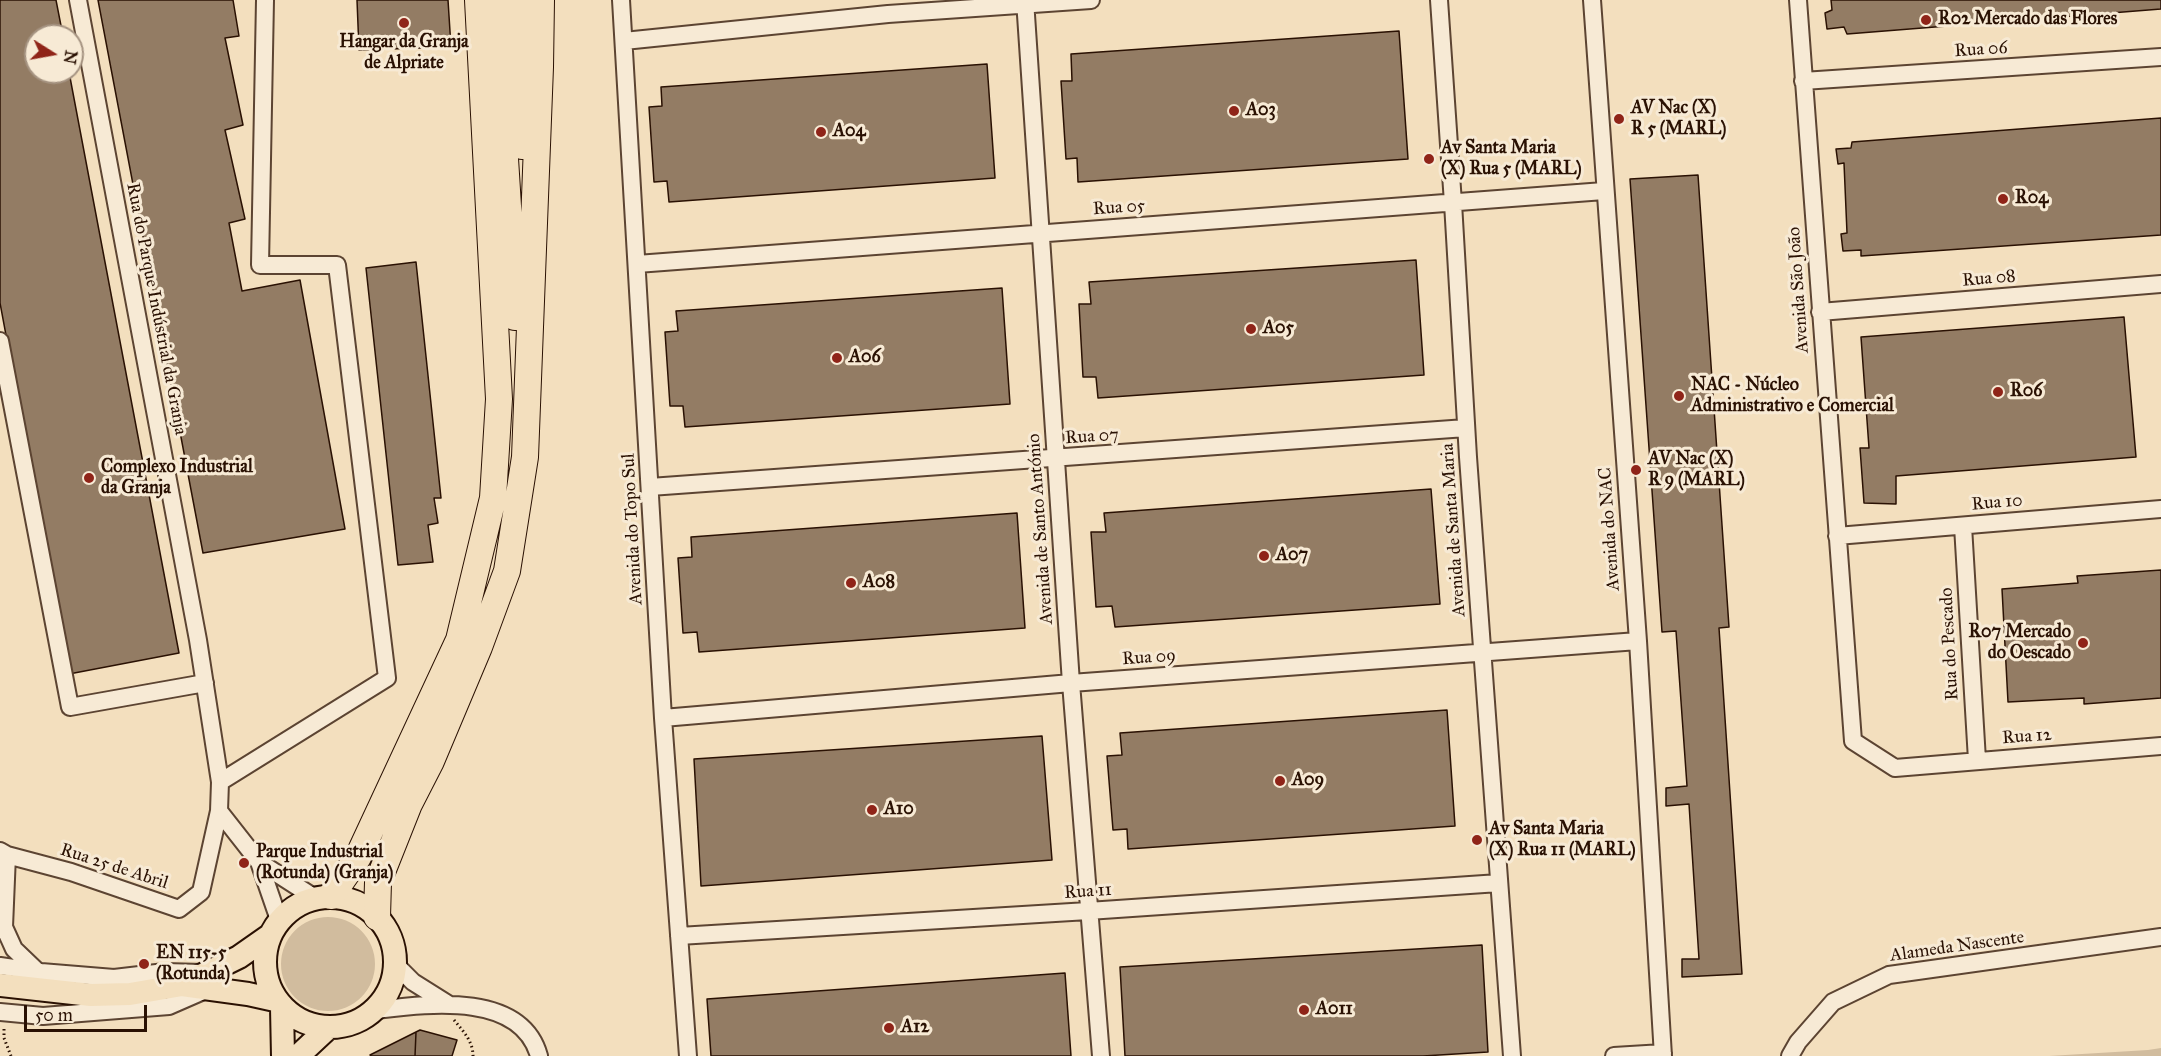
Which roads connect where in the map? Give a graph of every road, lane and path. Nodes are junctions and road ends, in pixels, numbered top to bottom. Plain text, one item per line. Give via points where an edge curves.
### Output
1 (78, 0) edge
2 (265, 0) edge
3 (478, 0) edge
4 (495, 0) edge
5 (514, 0) edge
6 (541, 0) edge
7 (621, 0) edge
8 (1091, 0) edge
9 (1439, 0) edge
10 (1592, 0) edge
11 (1798, 0) edge
12 (1025, 2) edge
13 (624, 41) junction
14 (2161, 57) edge
15 (1803, 81) junction
16 (1604, 191) junction
17 (1453, 202) junction
18 (1041, 234) junction
19 (637, 264) junction
20 (2161, 284) edge
21 (1820, 312) junction
22 (529, 321) junction
23 (0, 341) edge
24 (1466, 428) junction
25 (1056, 459) junction
26 (650, 487) junction
27 (2161, 509) edge
28 (1963, 526) junction
29 (1837, 536) junction
30 (1638, 641) junction
31 (479, 647) junction
32 (1483, 652) junction
33 (205, 683) junction
34 (1071, 683) junction
35 (663, 718) junction
36 (2161, 746) edge
37 (1977, 760) junction
38 (1895, 768) joint
39 (220, 782) junction
40 (219, 811) junction
41 (2, 855) edge
42 (259, 862) junction
43 (1499, 883) junction
44 (323, 897) junction
45 (1088, 911) junction
46 (377, 917) junction
47 (2, 928) edge
48 (274, 928) junction
49 (679, 936) junction
50 (2161, 938) edge
51 (395, 964) junction
52 (0, 966) edge
53 (37, 971) junction
54 (207, 981) junction
55 (0, 985) edge
56 (279, 1004) junction
57 (449, 1004) junction
58 (375, 1010) junction
59 (2, 1012) edge
60 (328, 1028) junction
61 (1663, 1054) edge
62 (11, 1056) edge
63 (283, 1056) edge
64 (298, 1056) edge
65 (473, 1056) edge
66 (539, 1056) edge
67 (688, 1056) edge
68 (1101, 1056) edge
69 (1512, 1056) edge
70 (1614, 1056) edge
71 (1790, 1056) edge

1 - 33 street, Rua do Parque Indústrial da Granja
2 - 39 street via 260,265 336,265 387,678
3 - 44 highway via 499,399 493,498 459,640 358,857
4 - 31 highway via 517,355 516,451 500,556
5 - 22 highway
6 - 22 highway
7 - 13 street, Avenida do Topo Sul
8 - 12 street
9 - 17 street, Avenida de Santa Maria
10 - 16 street, Avenida do NAC
11 - 15 street, Avenida São João
12 - 13 street
12 - 18 street, Avenida de Santo António
13 - 19 street, Avenida do Topo Sul
14 - 15 street, Rua 06
15 - 21 street, Avenida São João
16 - 17 street, Rua 05
16 - 30 street, Avenida do NAC
17 - 18 street, Rua 05
17 - 24 street, Avenida de Santa Maria
18 - 19 street, Rua 05
18 - 25 street, Avenida de Santo António
19 - 26 street, Avenida do Topo Sul
20 - 21 street, Rua 08
21 - 29 street, Avenida São João
22 - 31 highway via 525,457 507,571
23 - 33 street via 69,707
24 - 25 street, Rua 07
24 - 32 street, Avenida de Santa Maria
25 - 26 street, Rua 07
25 - 34 street, Avenida de Santo António
26 - 35 street, Avenida do Topo Sul
27 - 28 street, Rua 10
28 - 29 street, Rua 10
28 - 37 street, Rua do Pescado
29 - 38 street, Avenida São João via 1853,741
30 - 32 street, Rua 09
30 - 61 street, Avenida do NAC
31 - 46 highway via 378,882
32 - 34 street, Rua 09
32 - 43 street, Avenida de Santa Maria
33 - 39 street, Rua do Parque Indústrial da Granja
34 - 35 street, Rua 09
34 - 45 street, Avenida de Santo António
35 - 49 street, Avenida do Topo Sul
36 - 37 street, Rua 12
37 - 38 street, Rua 12
39 - 40 street, Rua do Parque Indústrial da Granja
40 - 41 street, Rua 25 de Abril via 201,891 179,909 71,872
40 - 42 street
41 - 47 street
42 - 44 street
42 - 48 street
43 - 45 street, Rua 11
43 - 69 street, Avenida de Santa Maria
44 - 46 main road via 348,899
44 - 48 main road via 295,906
45 - 49 street, Rua 11
45 - 68 street, Avenida de Santo António
46 - 51 main road via 387,931
47 - 53 street via 14,949
48 - 54 main road
48 - 56 main road via 264,957 266,980
49 - 67 street, Avenida do Topo Sul
50 - 71 street, Alameda Nascente via 1889,975 1833,1002
51 - 57 street via 413,982
51 - 58 main road via 393,980
52 - 53 street
53 - 54 street via 114,978 165,972
54 - 55 main road via 130,994 91,995
54 - 56 main road
54 - 59 street via 169,1006 43,1016
56 - 60 main road via 303,1022
56 - 63 main road
57 - 58 street
57 - 65 path via 454,1021 473,1048
57 - 66 street via 495,1011 526,1029
58 - 60 main road via 361,1020
59 - 62 path via 4,1038
60 - 64 main road
61 - 70 street

